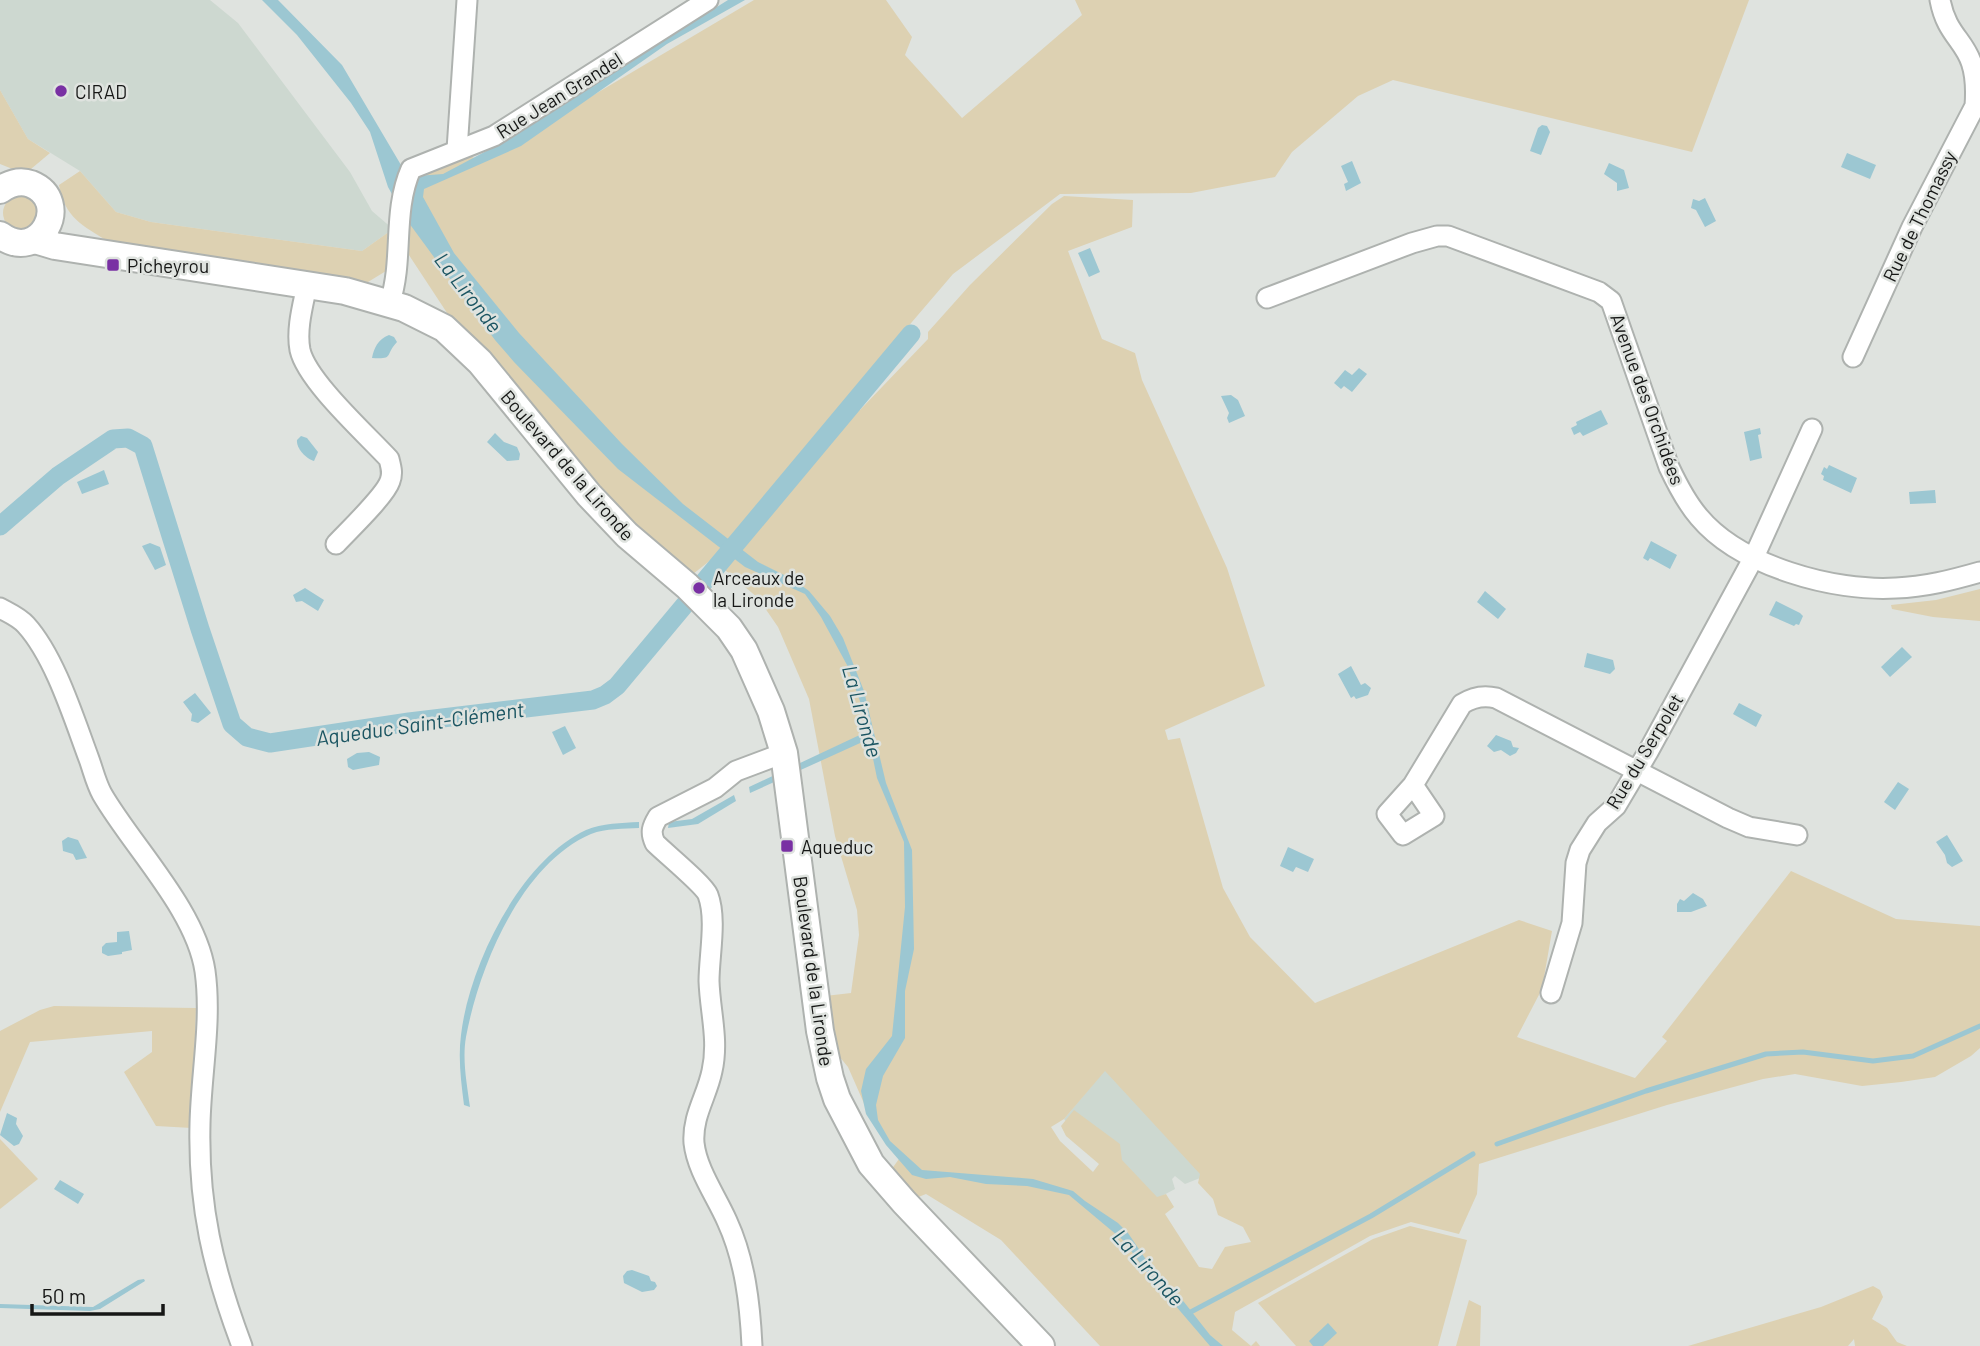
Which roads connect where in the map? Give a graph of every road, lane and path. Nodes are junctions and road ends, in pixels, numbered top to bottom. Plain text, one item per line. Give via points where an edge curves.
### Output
1 (467, 0) edge
2 (708, 0) edge
3 (1940, 0) edge
4 (457, 149) junction
5 (6, 182) edge
6 (51, 211) junction
7 (35, 240) junction
8 (3, 244) edge
9 (102, 252) junction
10 (307, 285) junction
11 (1267, 298) dead end
12 (390, 302) junction
13 (1853, 358) dead end
14 (1812, 429) dead end
15 (336, 544) dead end
16 (1754, 557) junction
17 (1980, 572) edge
18 (0, 608) edge
19 (784, 754) junction
20 (1637, 771) junction
21 (1413, 785) dead end
22 (1797, 835) dead end
23 (1551, 992) dead end
24 (242, 1346) edge
25 (752, 1346) edge
26 (1041, 1346) edge

1 - 4 street
2 - 4 street, Rue Jean Grandel via 494,136
3 - 13 street, Rue de Thomassy via 1942,13 1978,63 1975,106 1892,269
4 - 12 street, Rue Jean Grandel via 411,169 403,188
5 - 6 street, Boulevard de la Lironde via 37,187
6 - 7 street via 47,228
6 - 9 street, Boulevard de la Lironde
7 - 8 street, Boulevard de la Lironde
7 - 9 street, Boulevard de la Lironde
9 - 10 street, Boulevard de la Lironde
10 - 12 street, Boulevard de la Lironde
10 - 15 street via 299,338 305,363 389,459 392,474 388,487
11 - 16 street, Avenue des Orchidées via 1437,236 1448,236 1605,295 1678,485 1699,517 1727,543
12 - 19 street, Boulevard de la Lironde via 443,328 480,362 617,525 729,628 761,684
14 - 16 street, Rue du Serpolet
16 - 17 street, Avenue des Orchidées via 1822,581 1868,587 1921,586
16 - 20 street, Rue du Serpolet
18 - 24 street via 25,624 44,651 101,792 161,878 194,937 205,968 200,1127 203,1203 213,1260
19 - 25 street via 737,771 715,788 665,813 651,834 707,894 709,981 716,1036 712,1074 694,1122 694,1144 729,1224 746,1283
19 - 26 street, Boulevard de la Lironde via 820,1031 841,1109 871,1164
20 - 21 street via 1488,696 1462,704
20 - 22 street via 1749,827
20 - 23 street, Rue du Serpolet via 1580,850 1572,923

